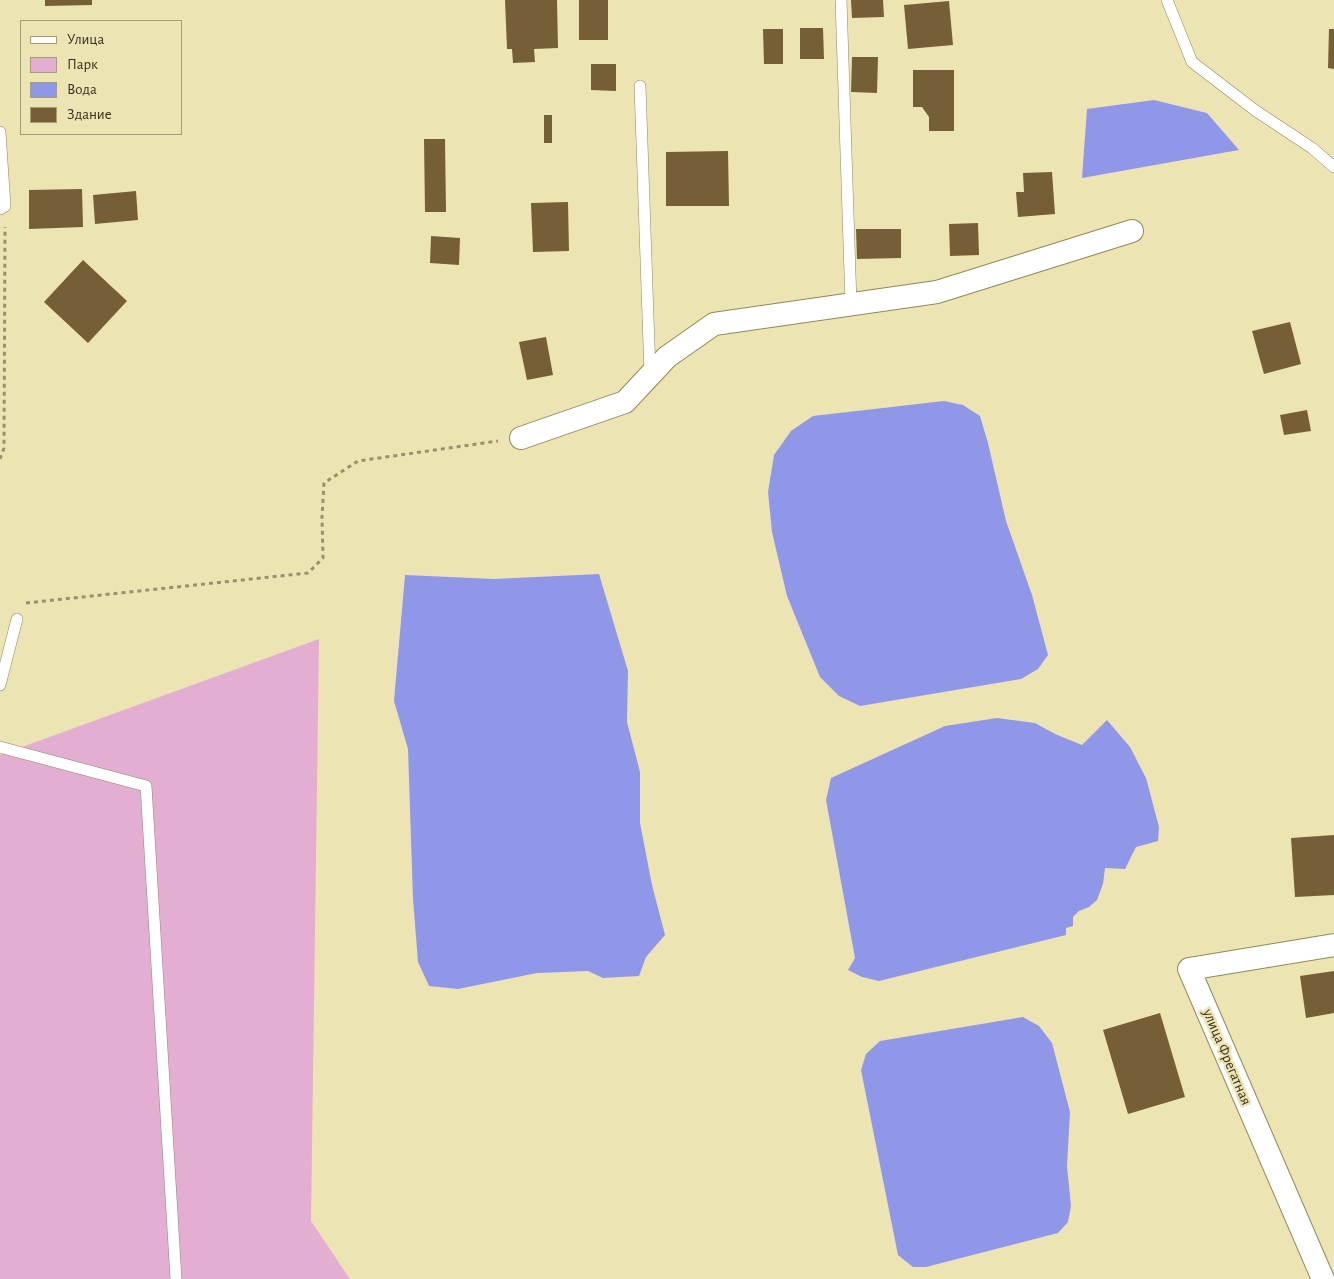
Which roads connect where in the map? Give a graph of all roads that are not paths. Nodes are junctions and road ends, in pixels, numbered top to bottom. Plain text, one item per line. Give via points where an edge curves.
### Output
1 (841, 0) edge
2 (1167, 0) edge
3 (640, 86) dead end
4 (0, 132) edge
5 (1334, 167) edge
6 (2, 208) edge
7 (1132, 232) dead end
8 (851, 304) junction
9 (650, 376) junction
10 (521, 438) road end
11 (17, 619) dead end
12 (0, 685) edge
13 (0, 747) edge
14 (1334, 945) edge
15 (176, 1279) edge
16 (1323, 1279) edge

1 - 8 lane
2 - 5 lane via 1192,62
3 - 9 lane
4 - 6 lane
7 - 8 street via 937,292
8 - 9 street via 714,324 667,357
9 - 10 street via 625,402
11 - 12 lane
13 - 15 lane via 146,786
14 - 16 street, улица Фрегатная via 1190,969

